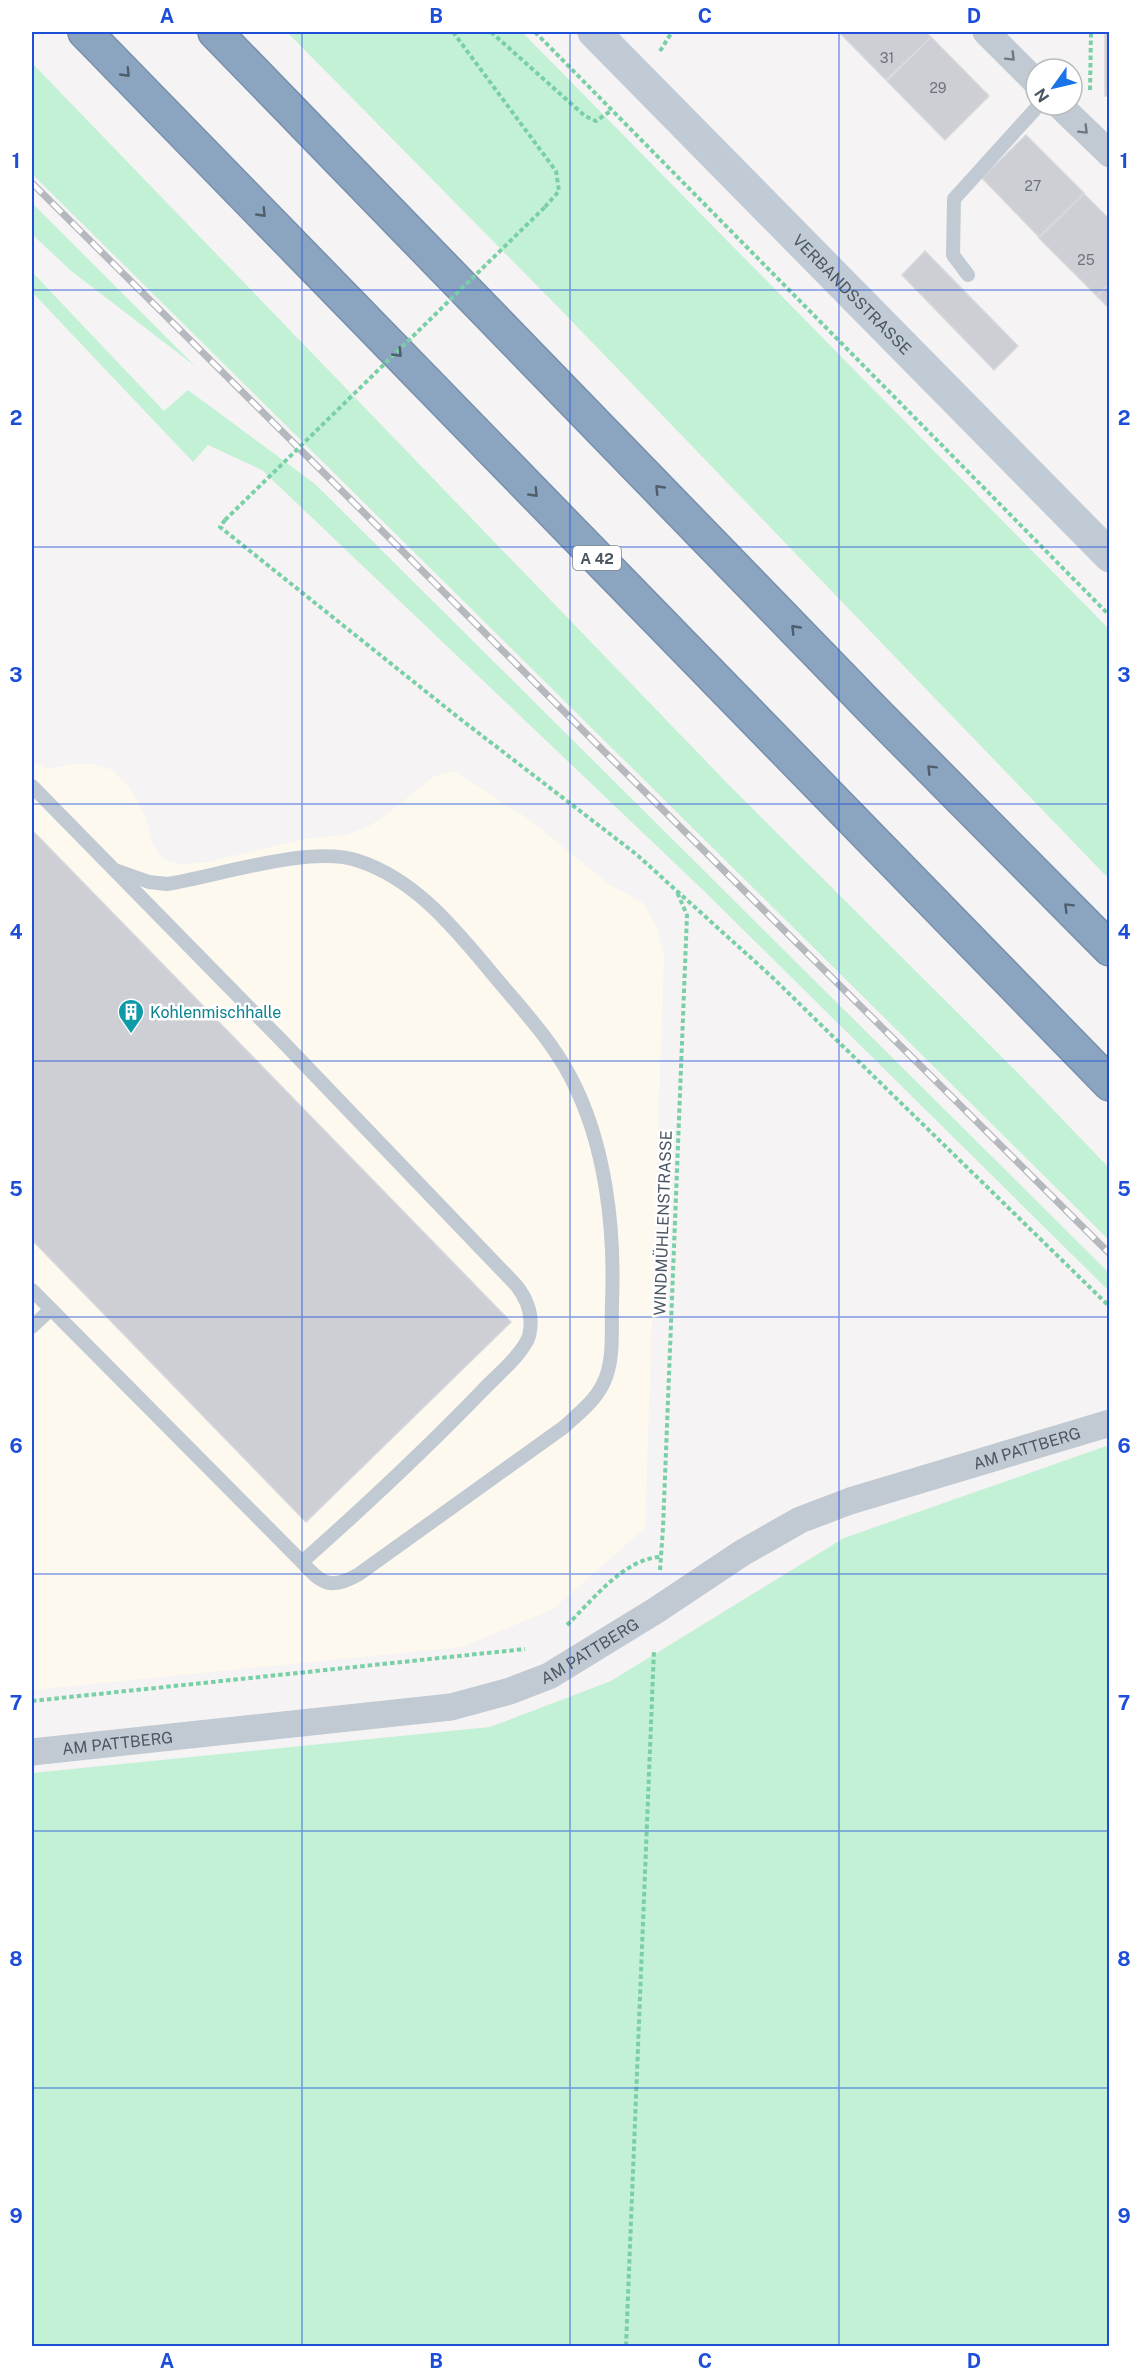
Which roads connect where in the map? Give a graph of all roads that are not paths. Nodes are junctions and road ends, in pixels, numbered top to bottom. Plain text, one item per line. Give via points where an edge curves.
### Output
1 (85, 32) edge
2 (215, 32) edge
3 (594, 32) edge
4 (986, 32) edge
5 (1024, 70) edge
6 (1028, 117) edge
7 (1071, 117) edge
8 (1110, 154) edge
9 (968, 275) dead end
10 (1110, 556) edge
11 (32, 786) edge
12 (111, 867) junction
13 (1110, 949) edge
14 (1110, 1084) edge
15 (32, 1290) edge
16 (51, 1309) junction
17 (32, 1327) edge
18 (1110, 1423) edge
19 (302, 1562) junction
20 (32, 1752) edge

1 -> 14 highway, A 42
13 -> 2 highway
3 - 10 main road, VERBANDSSTRASSE
4 -> 5 street
6 - 9 lane via 954,199 953,255
7 -> 8 street
11 - 12 lane
12 - 19 lane via 516,1285 532,1318 528,1338 514,1357 418,1458
12 - 19 lane via 149,882 167,884 296,858 330,855 358,860 394,876 426,900 464,939 553,1049 571,1078 590,1124 612,1231 610,1360 604,1384 564,1428 359,1574 334,1584 314,1575
15 - 16 lane
16 - 17 lane
16 - 19 lane
18 - 20 street, AM PATTBERG via 850,1501 800,1520 549,1676 481,1701

